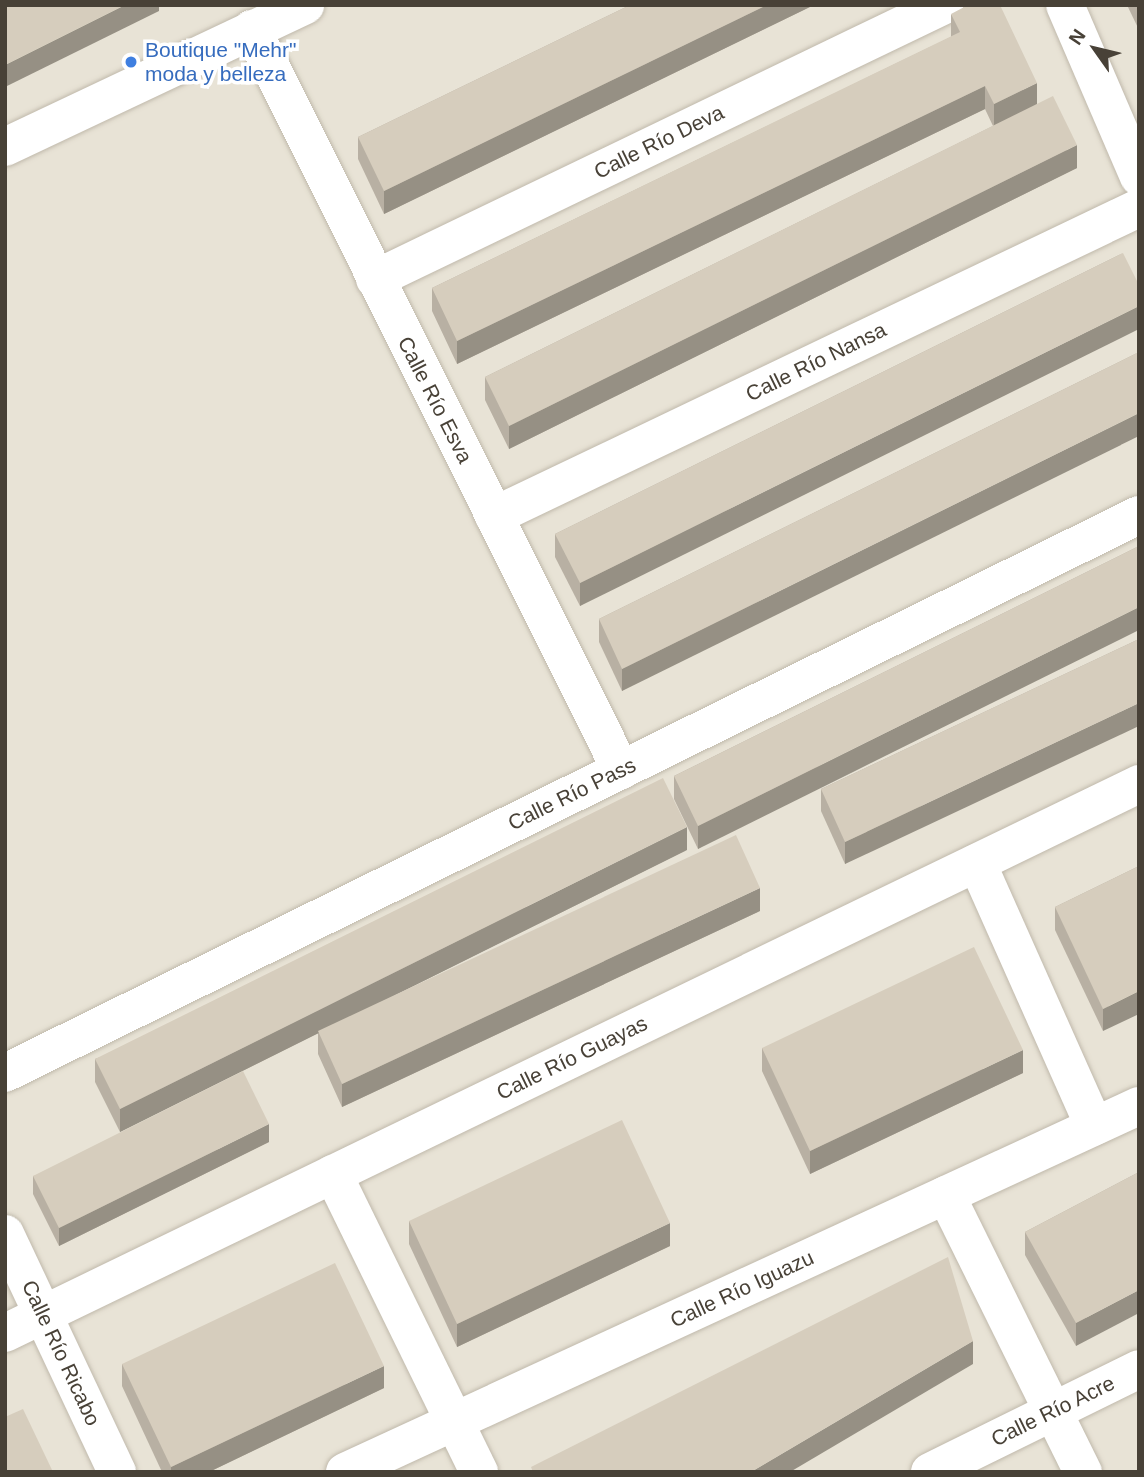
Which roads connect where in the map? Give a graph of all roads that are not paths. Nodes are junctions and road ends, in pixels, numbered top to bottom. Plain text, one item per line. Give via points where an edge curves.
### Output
1 (305, 5) edge
2 (944, 5) edge
3 (1065, 5) edge
4 (252, 29) junction
5 (5, 147) edge
6 (1139, 177) edge
7 (1139, 208) edge
8 (374, 279) junction
9 (1139, 514) edge
10 (494, 516) junction
11 (621, 770) junction
12 (1139, 784) edge
13 (977, 863) junction
14 (5, 1073) edge
15 (1139, 1106) edge
16 (1094, 1126) junction
17 (333, 1174) junction
18 (946, 1195) junction
19 (5, 1234) edge
20 (43, 1315) junction
21 (5, 1333) edge
22 (1139, 1369) edge
23 (1055, 1410) junction
24 (456, 1421) junction
25 (117, 1472) edge
26 (345, 1472) edge
27 (479, 1472) edge
28 (930, 1472) edge
29 (1083, 1472) edge

1 - 4 street
2 - 8 street, Calle Río Deva
3 - 6 street
4 - 5 street
4 - 8 street, Calle Río Esva
7 - 10 street, Calle Río Nansa
8 - 10 street, Calle Río Esva
9 - 11 street, Calle Río Pass
10 - 11 street, Calle Río Esva
11 - 14 street, Calle Río Pass
12 - 13 street, Calle Río Guayas
13 - 16 street
13 - 17 street, Calle Río Guayas
15 - 16 street, Calle Río Iguazu
16 - 18 street, Calle Río Iguazu
17 - 20 street, Calle Río Guayas
17 - 24 street
18 - 23 street
18 - 24 street, Calle Río Iguazu
19 - 20 street, Calle Río Ricabo
20 - 21 street, Calle Río Guayas
20 - 25 street, Calle Río Ricabo
22 - 23 street, Calle Río Acre
23 - 28 street, Calle Río Acre
23 - 29 street
24 - 26 street, Calle Río Iguazu
24 - 27 street

